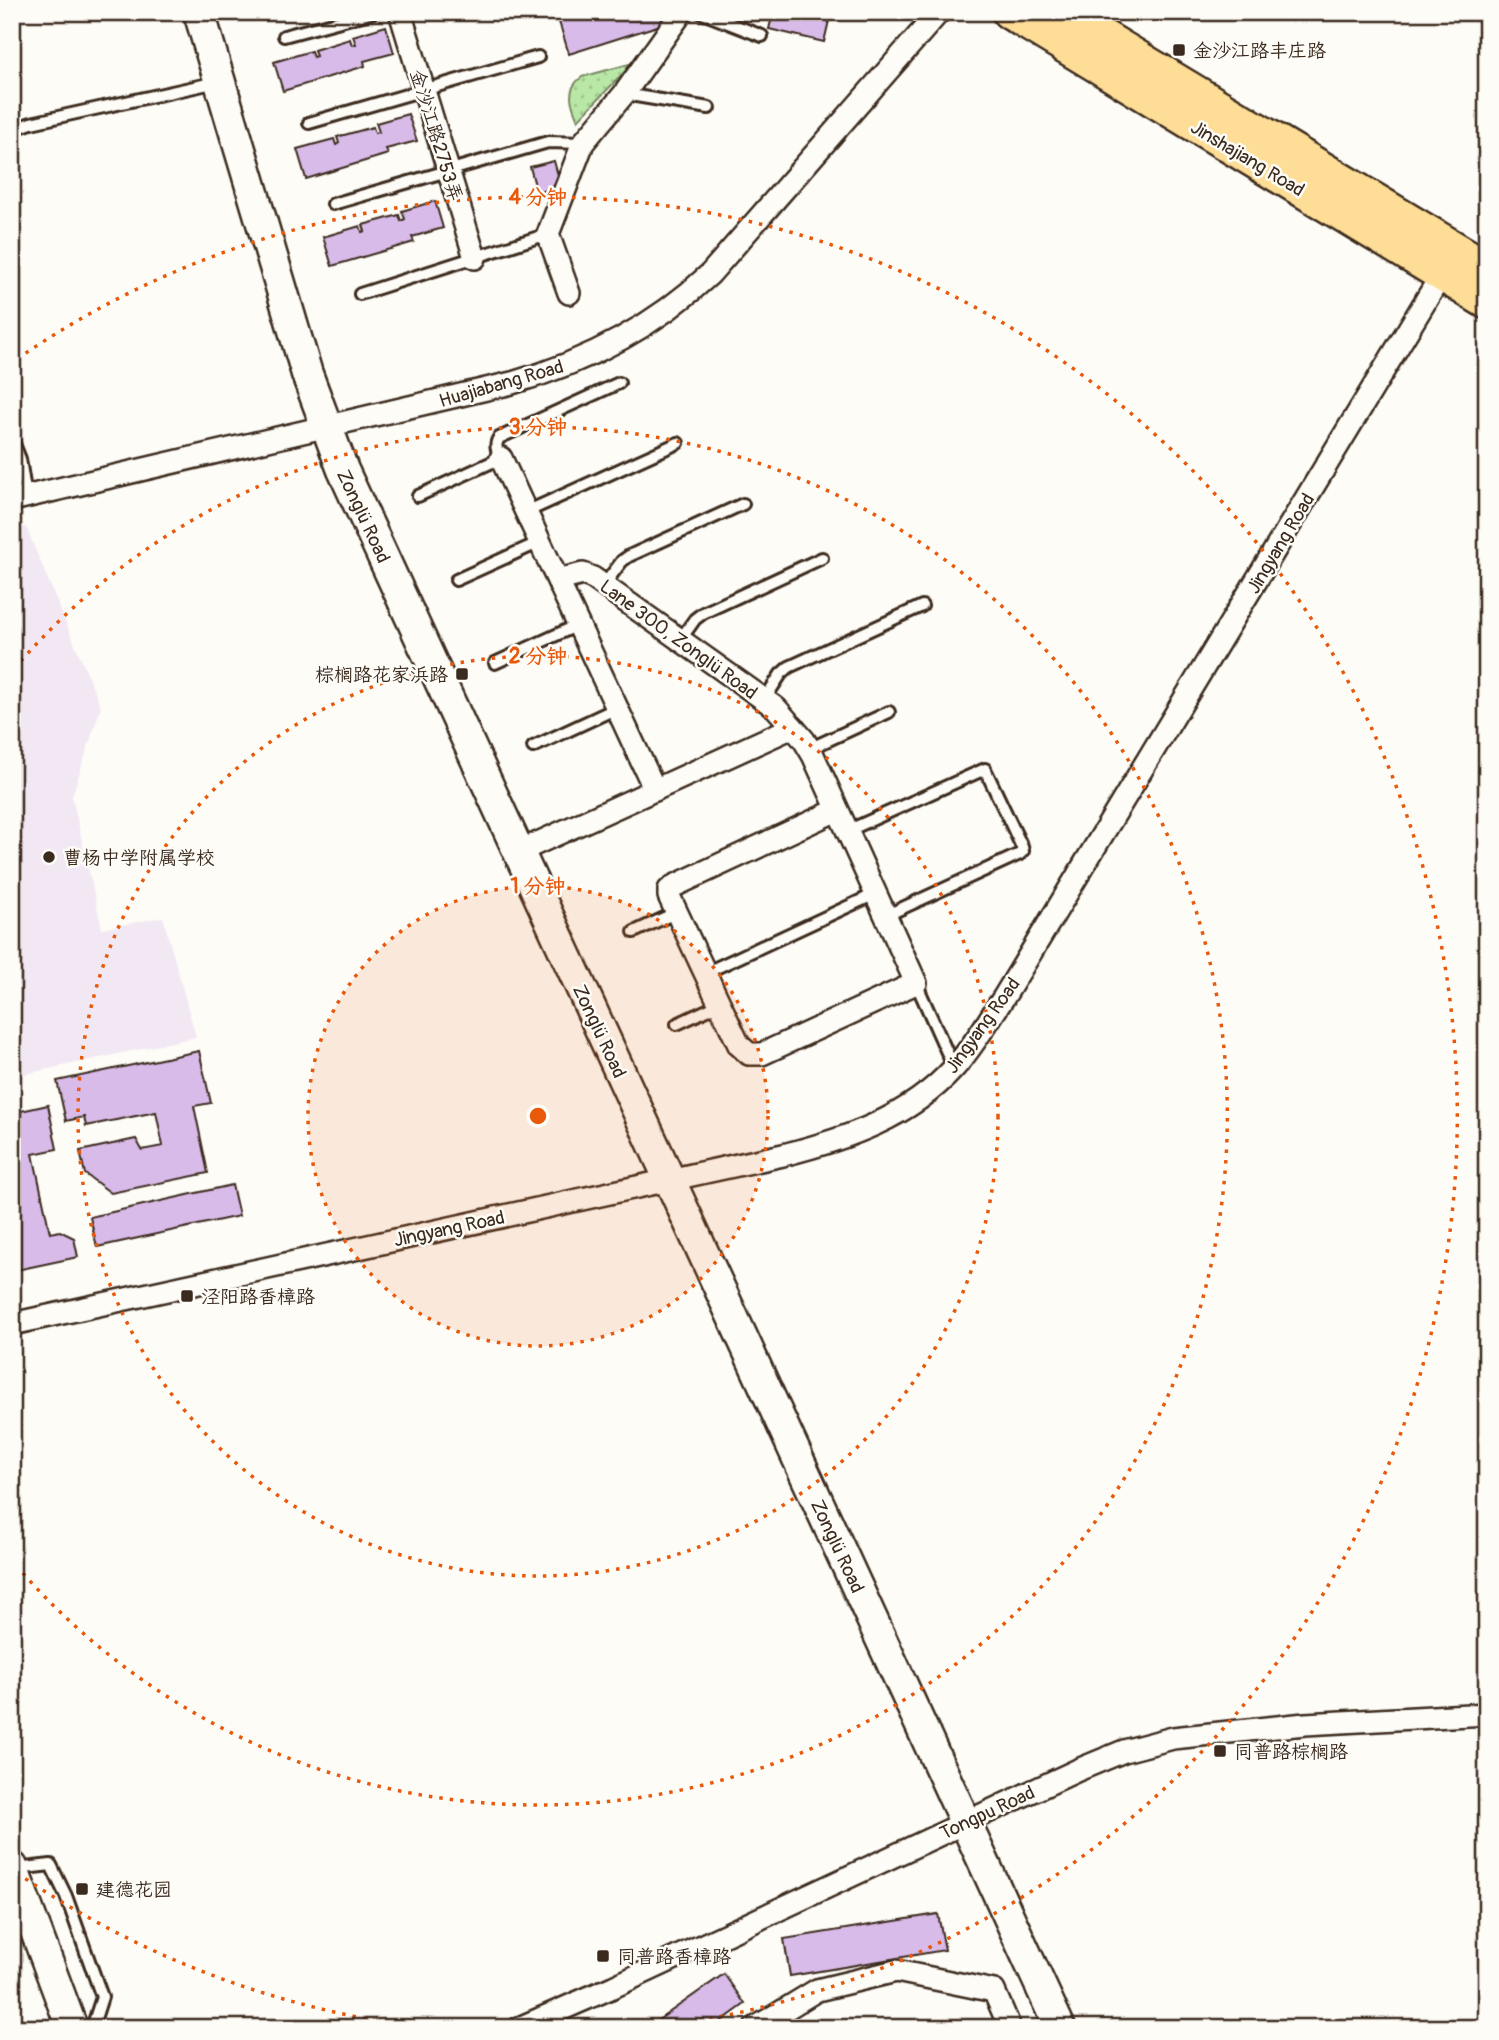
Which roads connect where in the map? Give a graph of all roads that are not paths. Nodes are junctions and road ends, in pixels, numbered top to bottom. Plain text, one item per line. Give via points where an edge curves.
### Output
1 (199, 12) edge
2 (374, 12) edge
3 (400, 12) edge
4 (682, 12) edge
5 (700, 12) edge
6 (939, 12) edge
7 (1009, 12) edge
8 (1062, 12) edge
9 (284, 36) dead end
10 (762, 36) dead end
11 (538, 57) dead end
12 (220, 81) junction
13 (424, 90) junction
14 (624, 94) junction
15 (709, 108) dead end
16 (309, 123) dead end
17 (12, 130) edge
18 (583, 143) junction
19 (448, 170) junction
20 (333, 204) dead end
21 (548, 234) junction
22 (475, 258) junction
23 (1449, 263) junction
24 (1487, 268) edge
25 (569, 293) dead end
26 (360, 294) dead end
27 (1487, 302) edge
28 (619, 383) dead end
29 (325, 427) junction
30 (12, 439) edge
31 (678, 443) dead end
32 (501, 458) junction
33 (418, 496) dead end
34 (19, 499) edge
35 (743, 504) dead end
36 (526, 512) junction
37 (540, 542) junction
38 (822, 558) dead end
39 (456, 580) dead end
40 (558, 580) junction
41 (604, 585) junction
42 (922, 606) dead end
43 (578, 625) junction
44 (680, 640) junction
45 (495, 663) dead end
46 (764, 700) junction
47 (617, 708) junction
48 (889, 712) dead end
49 (793, 726) junction
50 (533, 747) dead end
51 (809, 749) junction
52 (655, 790) junction
53 (837, 810) junction
54 (847, 831) junction
55 (518, 852) junction
56 (876, 894) junction
57 (677, 912) junction
58 (885, 916) junction
59 (634, 932) dead end
60 (705, 972) junction
61 (916, 983) junction
62 (720, 1004) junction
63 (677, 1024) dead end
64 (954, 1068) junction
65 (668, 1180) junction
66 (12, 1324) edge
67 (1487, 1714) edge
68 (967, 1822) junction
69 (13, 1868) edge
70 (1056, 2026) edge
71 (72, 2028) edge
72 (92, 2028) edge
73 (519, 2028) edge
74 (755, 2028) edge
75 (1010, 2028) edge

1 - 12 street, Zonglü Road
2 - 9 lane
3 - 13 street, 金沙江路2753弄
4 - 14 street
5 - 10 lane
6 - 29 street, Huajiabang Road via 717,265 650,322 596,352 542,374
7 - 23 main road, Jinshajiang Road
8 - 23 main road, Jinshajiang Road
11 - 13 lane
12 - 17 lane
12 - 29 street, Zonglü Road
13 - 16 lane
13 - 19 street, 金沙江路2753弄
14 - 15 lane
14 - 18 street
18 - 19 lane via 548,142
18 - 21 street
19 - 20 lane
19 - 22 street, 金沙江路2753弄
21 - 22 lane
21 - 25 street
22 - 26 lane
23 - 24 main road, Jinshajiang Road
23 - 27 main road, Jinshajiang Road
23 - 64 street, Jingyang Road via 1004,997
28 - 32 lane via 499,438 496,448
29 - 34 street, Huajiabang Road
29 - 55 street, Zonglü Road
30 - 34 lane via 20,459
31 - 36 lane
32 - 33 lane
32 - 36 street
35 - 41 lane via 629,556
36 - 37 street
37 - 39 lane
37 - 40 street
38 - 44 lane via 704,613
40 - 41 street, Lane 300, Zonglü Road via 583,574
40 - 43 street
41 - 44 street, Lane 300, Zonglü Road
42 - 46 lane via 789,667
43 - 45 lane
43 - 47 street
44 - 46 street, Lane 300, Zonglü Road
46 - 49 street, Lane 300, Zonglü Road
47 - 50 lane
47 - 52 street
48 - 51 lane
49 - 51 street, Lane 300, Zonglü Road
49 - 52 street
51 - 53 street, Lane 300, Zonglü Road
52 - 55 street
53 - 54 street, Lane 300, Zonglü Road
53 - 57 street via 674,886 669,896
54 - 56 street, Lane 300, Zonglü Road
54 - 58 lane via 985,769 1017,834 1020,854
55 - 65 street, Zonglü Road
56 - 58 street, Lane 300, Zonglü Road
56 - 60 lane
57 - 59 lane
57 - 60 street
58 - 61 street, Lane 300, Zonglü Road
60 - 62 street
61 - 62 street via 762,1054 748,1054 739,1045
61 - 64 lane
62 - 63 lane
64 - 65 street, Jingyang Road via 907,1108 832,1143
65 - 66 street, Jingyang Road
65 - 68 street, Zonglü Road
67 - 68 street, Tongpu Road via 1305,1724 1173,1738 1124,1751
68 - 70 street, Zonglü Road
68 - 73 street, Tongpu Road
69 - 71 street
69 - 72 lane via 51,1865 102,1997
74 - 75 street via 817,1990 896,1971 994,1991

